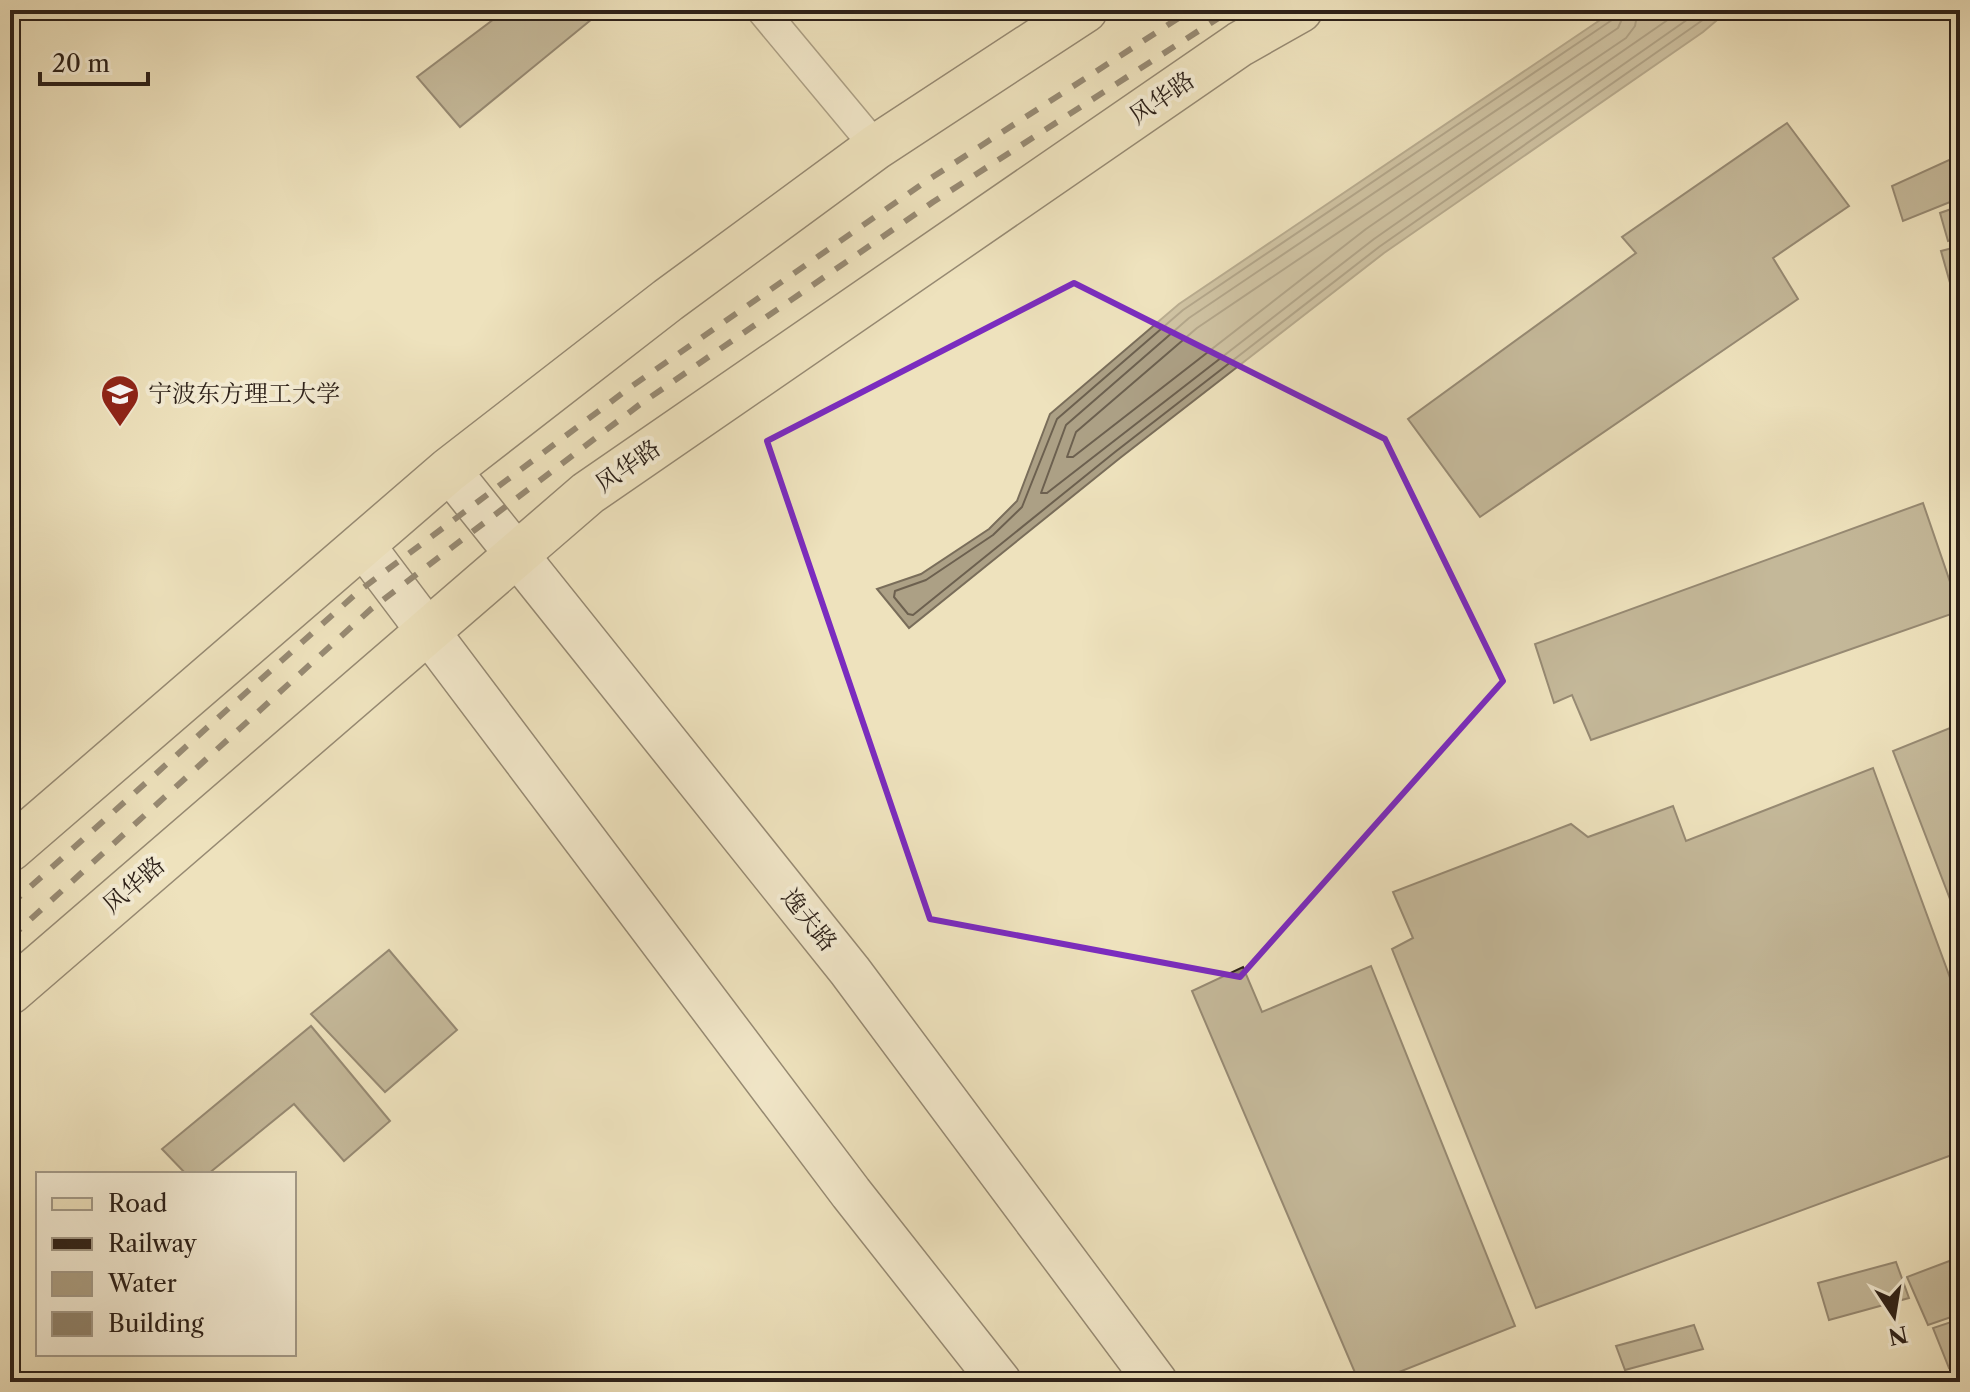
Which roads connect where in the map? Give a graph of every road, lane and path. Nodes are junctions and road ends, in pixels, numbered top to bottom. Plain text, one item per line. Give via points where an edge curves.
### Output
1 (762, 10) edge
2 (1085, 10) edge
3 (1300, 10) edge
4 (876, 147) junction
5 (449, 470) junction
6 (363, 545) junction
7 (517, 555) junction
8 (430, 630) junction
9 (10, 849) edge
10 (10, 992) edge
11 (1000, 1382) edge
12 (1156, 1382) edge

1 - 4 street
2 - 4 main road
3 - 7 main road, 风华路 via 1240,44 588,493
4 - 5 main road
5 - 6 main road
5 - 7 main road, 逸夫路
6 - 8 main road
6 - 9 main road
7 - 8 main road, 风华路
7 - 12 main road, 逸夫路 via 850,971
8 - 10 main road, 风华路
8 - 11 main road via 851,1193

